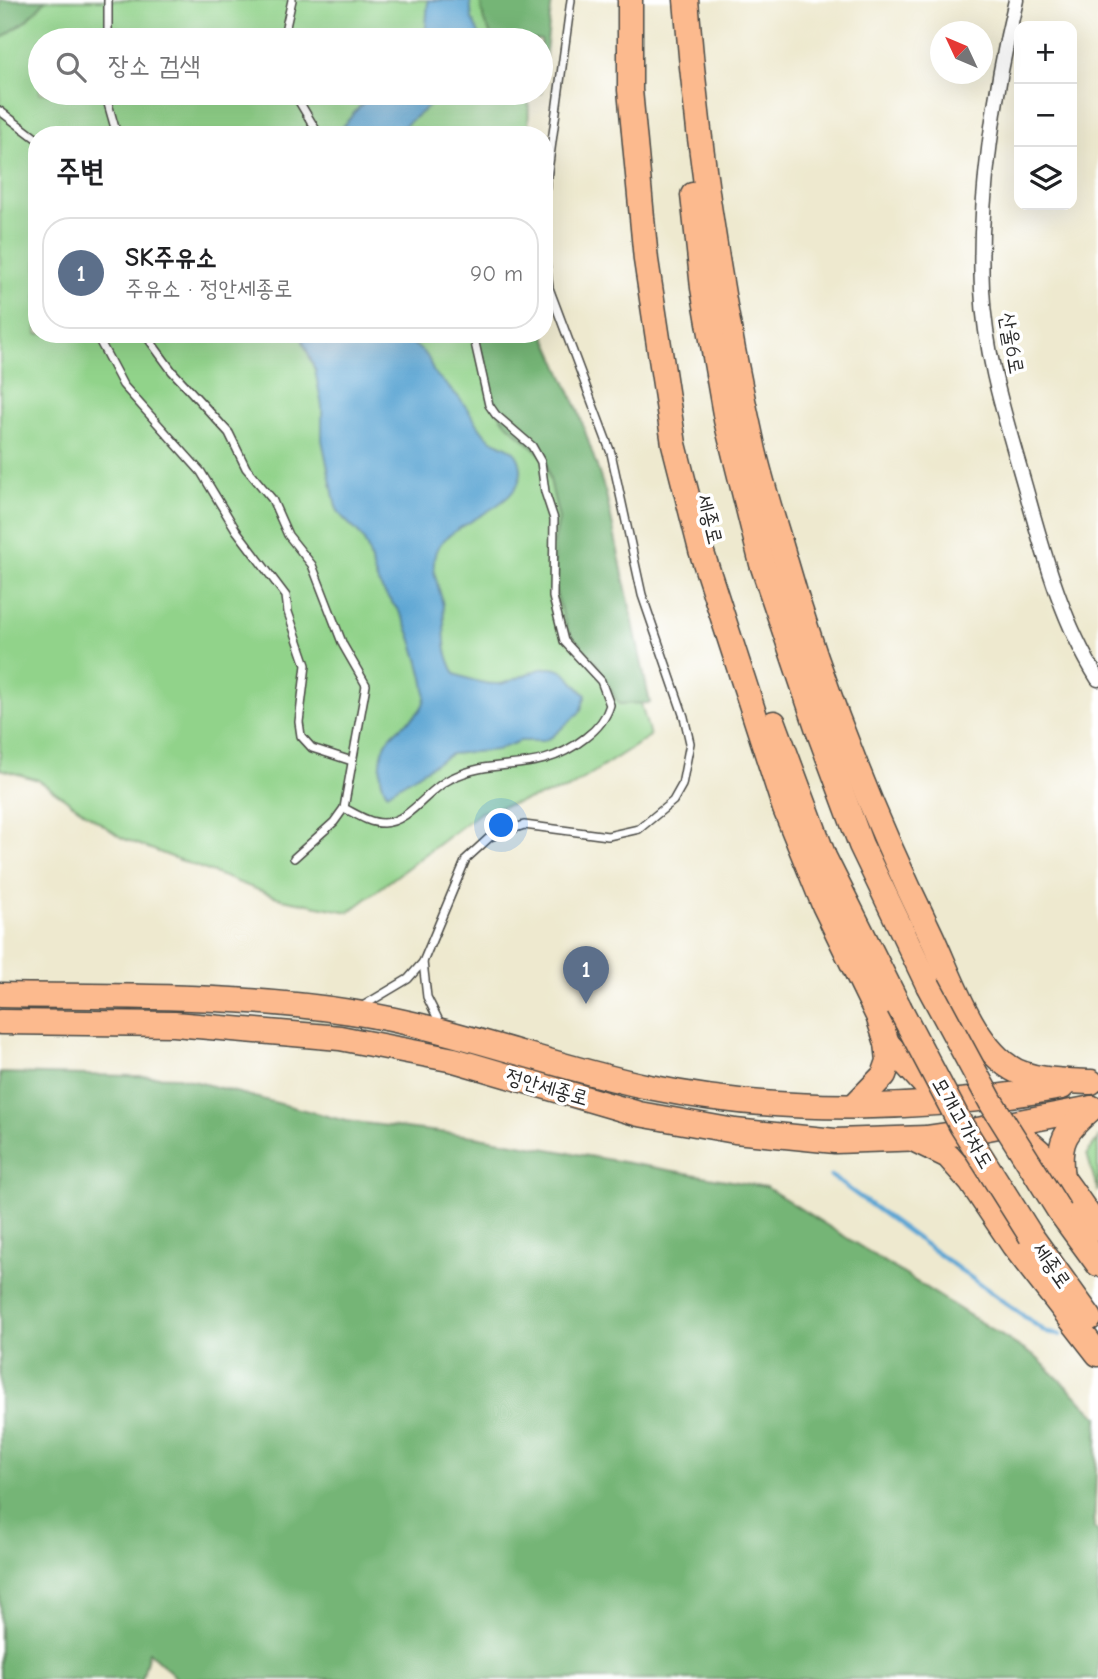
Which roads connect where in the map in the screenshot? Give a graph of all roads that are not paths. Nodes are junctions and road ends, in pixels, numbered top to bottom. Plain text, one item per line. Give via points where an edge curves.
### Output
1 (108, 0) edge
2 (292, 0) edge
3 (570, 0) edge
4 (630, 0) edge
5 (639, 0) edge
6 (676, 0) edge
7 (686, 0) edge
8 (1016, 0) edge
9 (108, 28) edge
10 (286, 28) edge
11 (108, 105) edge
12 (301, 105) edge
13 (0, 111) edge
14 (114, 126) edge
15 (314, 126) edge
16 (553, 131) edge
17 (28, 132) edge
18 (553, 299) edge
19 (101, 343) edge
20 (152, 343) edge
21 (475, 343) edge
22 (1098, 679) edge
23 (352, 761) junction
24 (344, 808) junction
25 (294, 858) dead end
26 (423, 962) junction
27 (928, 985) joint
28 (0, 995) edge
29 (899, 1007) joint
30 (351, 1012) junction
31 (0, 1022) edge
32 (452, 1034) junction
33 (887, 1043) junction
34 (984, 1044) junction
35 (951, 1103) junction
36 (855, 1105) junction
37 (976, 1116) junction
38 (1000, 1125) junction
39 (912, 1138) junction
40 (1062, 1178) junction
41 (971, 1182) junction
42 (1060, 1212) joint
43 (1098, 1229) edge
44 (1031, 1236) joint
45 (1098, 1264) edge
46 (1098, 1329) edge
47 (1098, 1354) edge

1 - 9 lane
2 - 10 lane
3 - 16 lane
4 - 33 highway via 630,90 646,260 674,444 701,550 785,808
5 - 29 highway, 세종로 via 661,285 688,429 722,570 824,857
6 - 27 highway, 세종로 via 703,288 726,420 762,564 861,845
7 - 34 highway via 691,64 754,453 797,604 849,753
8 - 22 street, 산울6로 via 985,176 982,290 992,361 1046,564
11 - 14 lane
12 - 15 lane
13 - 17 lane
18 - 26 lane via 611,453 642,595 690,743 682,785 673,801 639,829 608,836 524,825 490,837 466,859
19 - 23 lane via 136,403 196,465 236,530 286,596 306,665 301,736 312,748
20 - 23 lane via 229,433 246,468 272,499 289,535 312,565 343,645 366,685
21 - 24 lane via 489,405 532,446 541,462 554,519 553,597 564,641 601,681 610,705 602,722 566,753 452,778 392,821 374,821
23 - 24 lane
24 - 25 lane
26 - 30 lane via 388,993
26 - 32 lane via 427,997 437,1020
27 - 42 highway, 모개고가차도, bridge via 991,1102
28 - 30 highway, 정안세종로 via 184,998
29 - 44 highway, 모개고가차도, bridge via 961,1125
30 - 32 highway, 정안세종로
31 - 39 highway, 정안세종로 via 174,1024 341,1038 454,1060 639,1114 735,1131 835,1141
32 - 36 highway, 정안세종로 via 648,1087 741,1101
33 - 35 highway via 927,1087
33 - 36 highway via 890,1061 884,1076
34 - 37 highway via 988,1078
34 - 37 highway, 정안세종로 via 1010,1068 1091,1082
35 - 36 highway, 정안세종로
35 - 37 highway, 정안세종로
37 - 38 highway, 정안세종로
37 - 39 highway, 정안세종로
37 - 41 highway via 966,1148
38 - 40 highway via 1023,1135
38 - 40 highway, 정안세종로 via 1091,1108 1063,1139 1059,1157
39 - 41 highway via 948,1156
40 - 43 highway
41 - 47 highway
42 - 45 highway, 세종로
44 - 46 highway, 세종로

